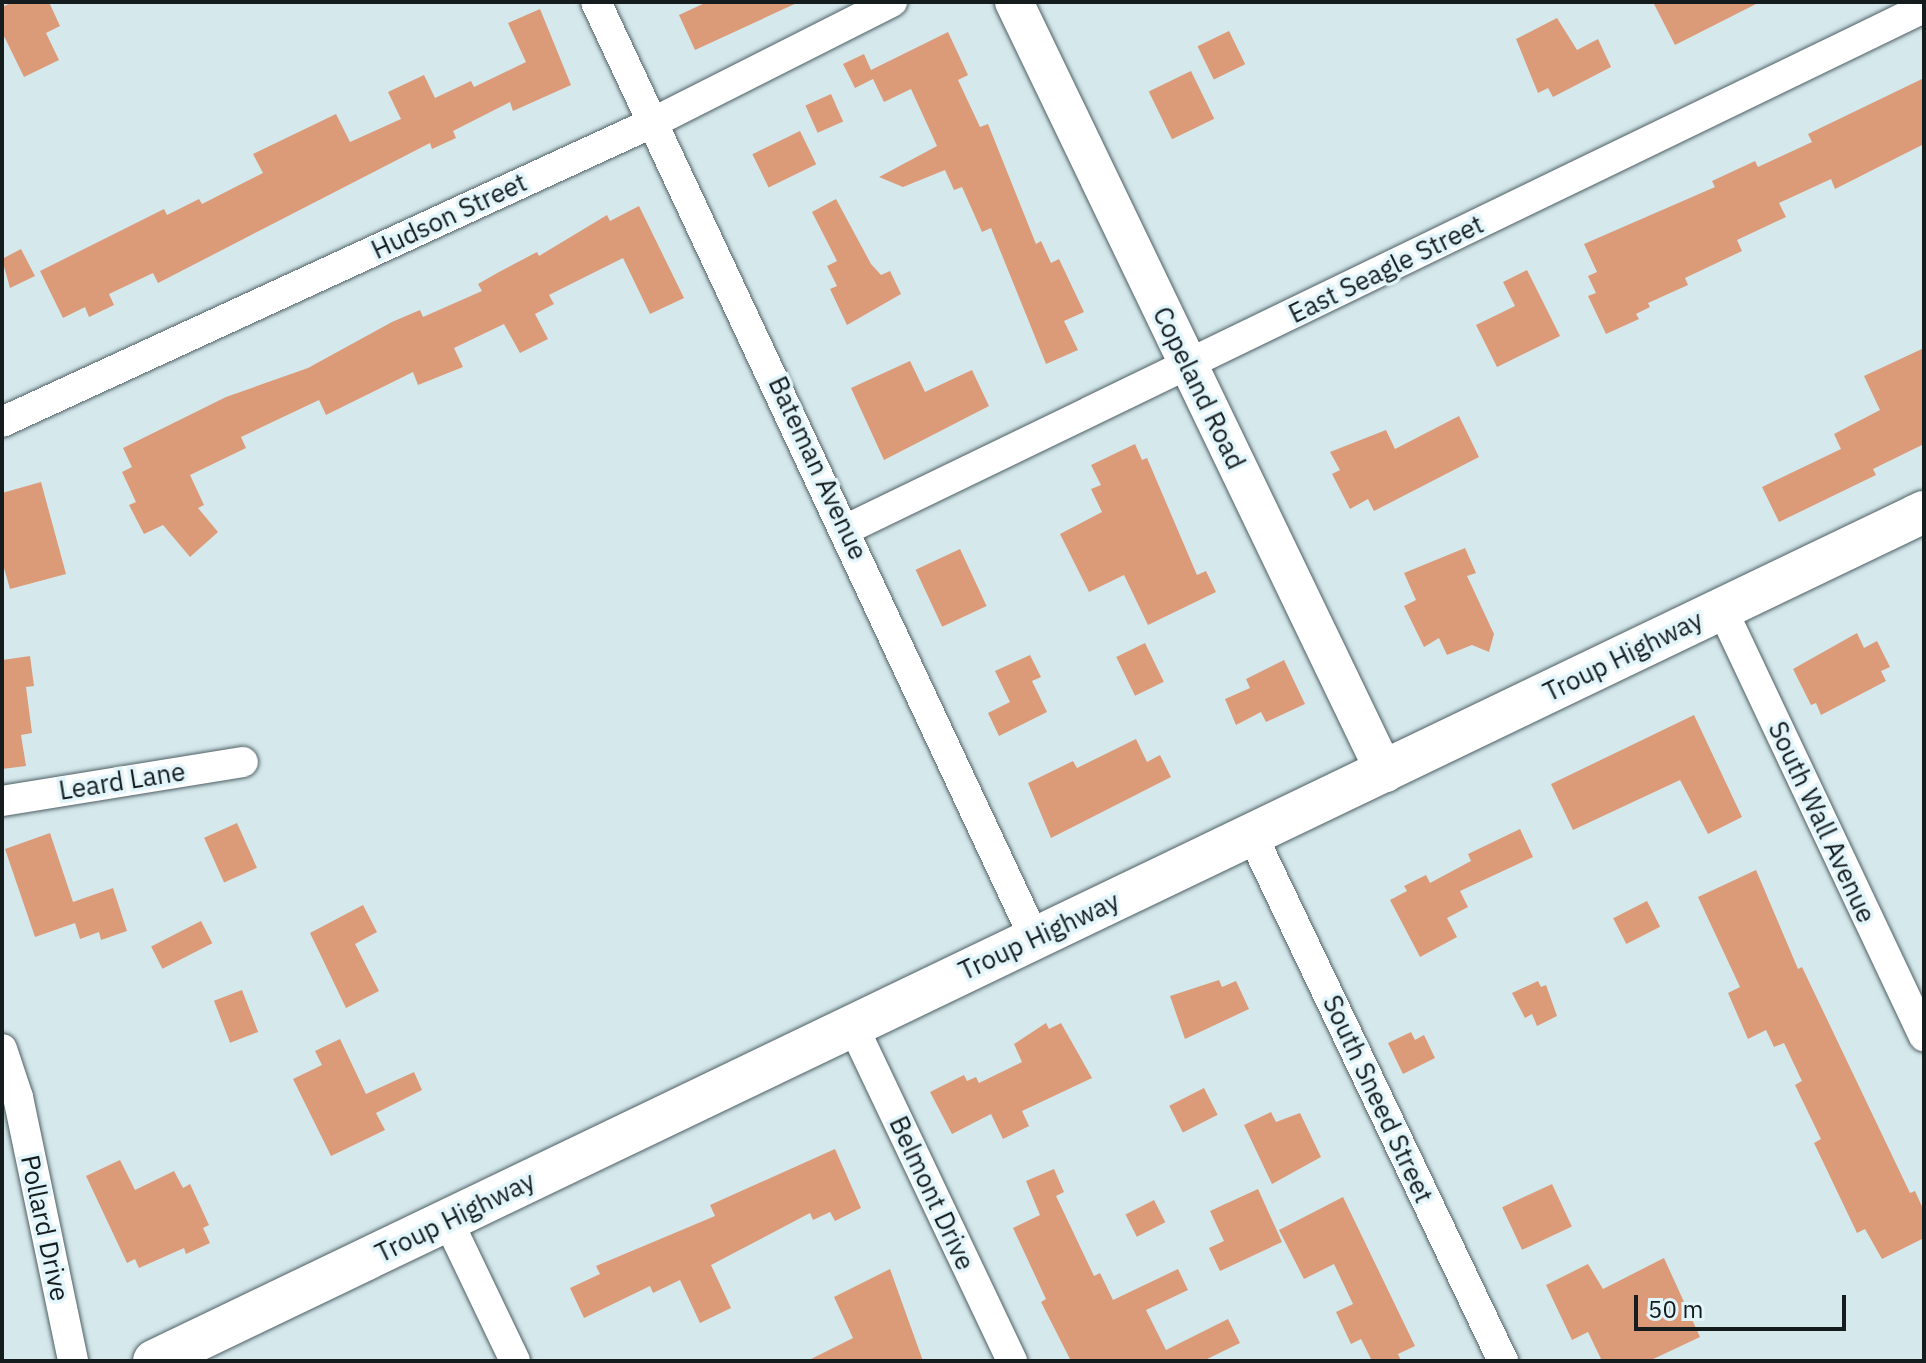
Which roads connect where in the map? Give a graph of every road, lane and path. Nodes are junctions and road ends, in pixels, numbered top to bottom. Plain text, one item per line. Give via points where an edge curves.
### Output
1 (596, 2) edge
2 (892, 2) edge
3 (1014, 2) edge
4 (1924, 8) edge
5 (654, 122) junction
6 (1188, 365) junction
7 (2, 422) edge
8 (1924, 512) edge
9 (847, 529) junction
10 (1721, 607) junction
11 (243, 762) dead end
12 (1385, 773) junction
13 (2, 801) edge
14 (1253, 837) junction
15 (1034, 937) junction
16 (1920, 1020) edge
17 (853, 1026) junction
18 (2, 1049) edge
19 (448, 1221) junction
20 (73, 1361) edge
21 (154, 1361) edge
22 (515, 1361) edge
23 (1012, 1361) edge
24 (1503, 1361) edge

1 - 5 street, Bateman Avenue
2 - 5 street, Hudson Street
3 - 6 street, Copeland Road
4 - 6 street, East Seagle Street
5 - 7 street, Hudson Street
5 - 9 street, Bateman Avenue
6 - 9 street, East Seagle Street
6 - 12 street, Copeland Road
8 - 10 main road, Troup Highway
9 - 15 street, Bateman Avenue
10 - 12 main road, Troup Highway
10 - 16 street, South Wall Avenue
11 - 13 street, Leard Lane
12 - 14 main road, Troup Highway
14 - 15 main road, Troup Highway
14 - 24 street, South Sneed Street
15 - 17 main road, Troup Highway
17 - 19 main road, Troup Highway
17 - 23 street, Belmont Drive
18 - 20 street, Pollard Drive via 18,1097
19 - 21 main road, Troup Highway
19 - 22 street

